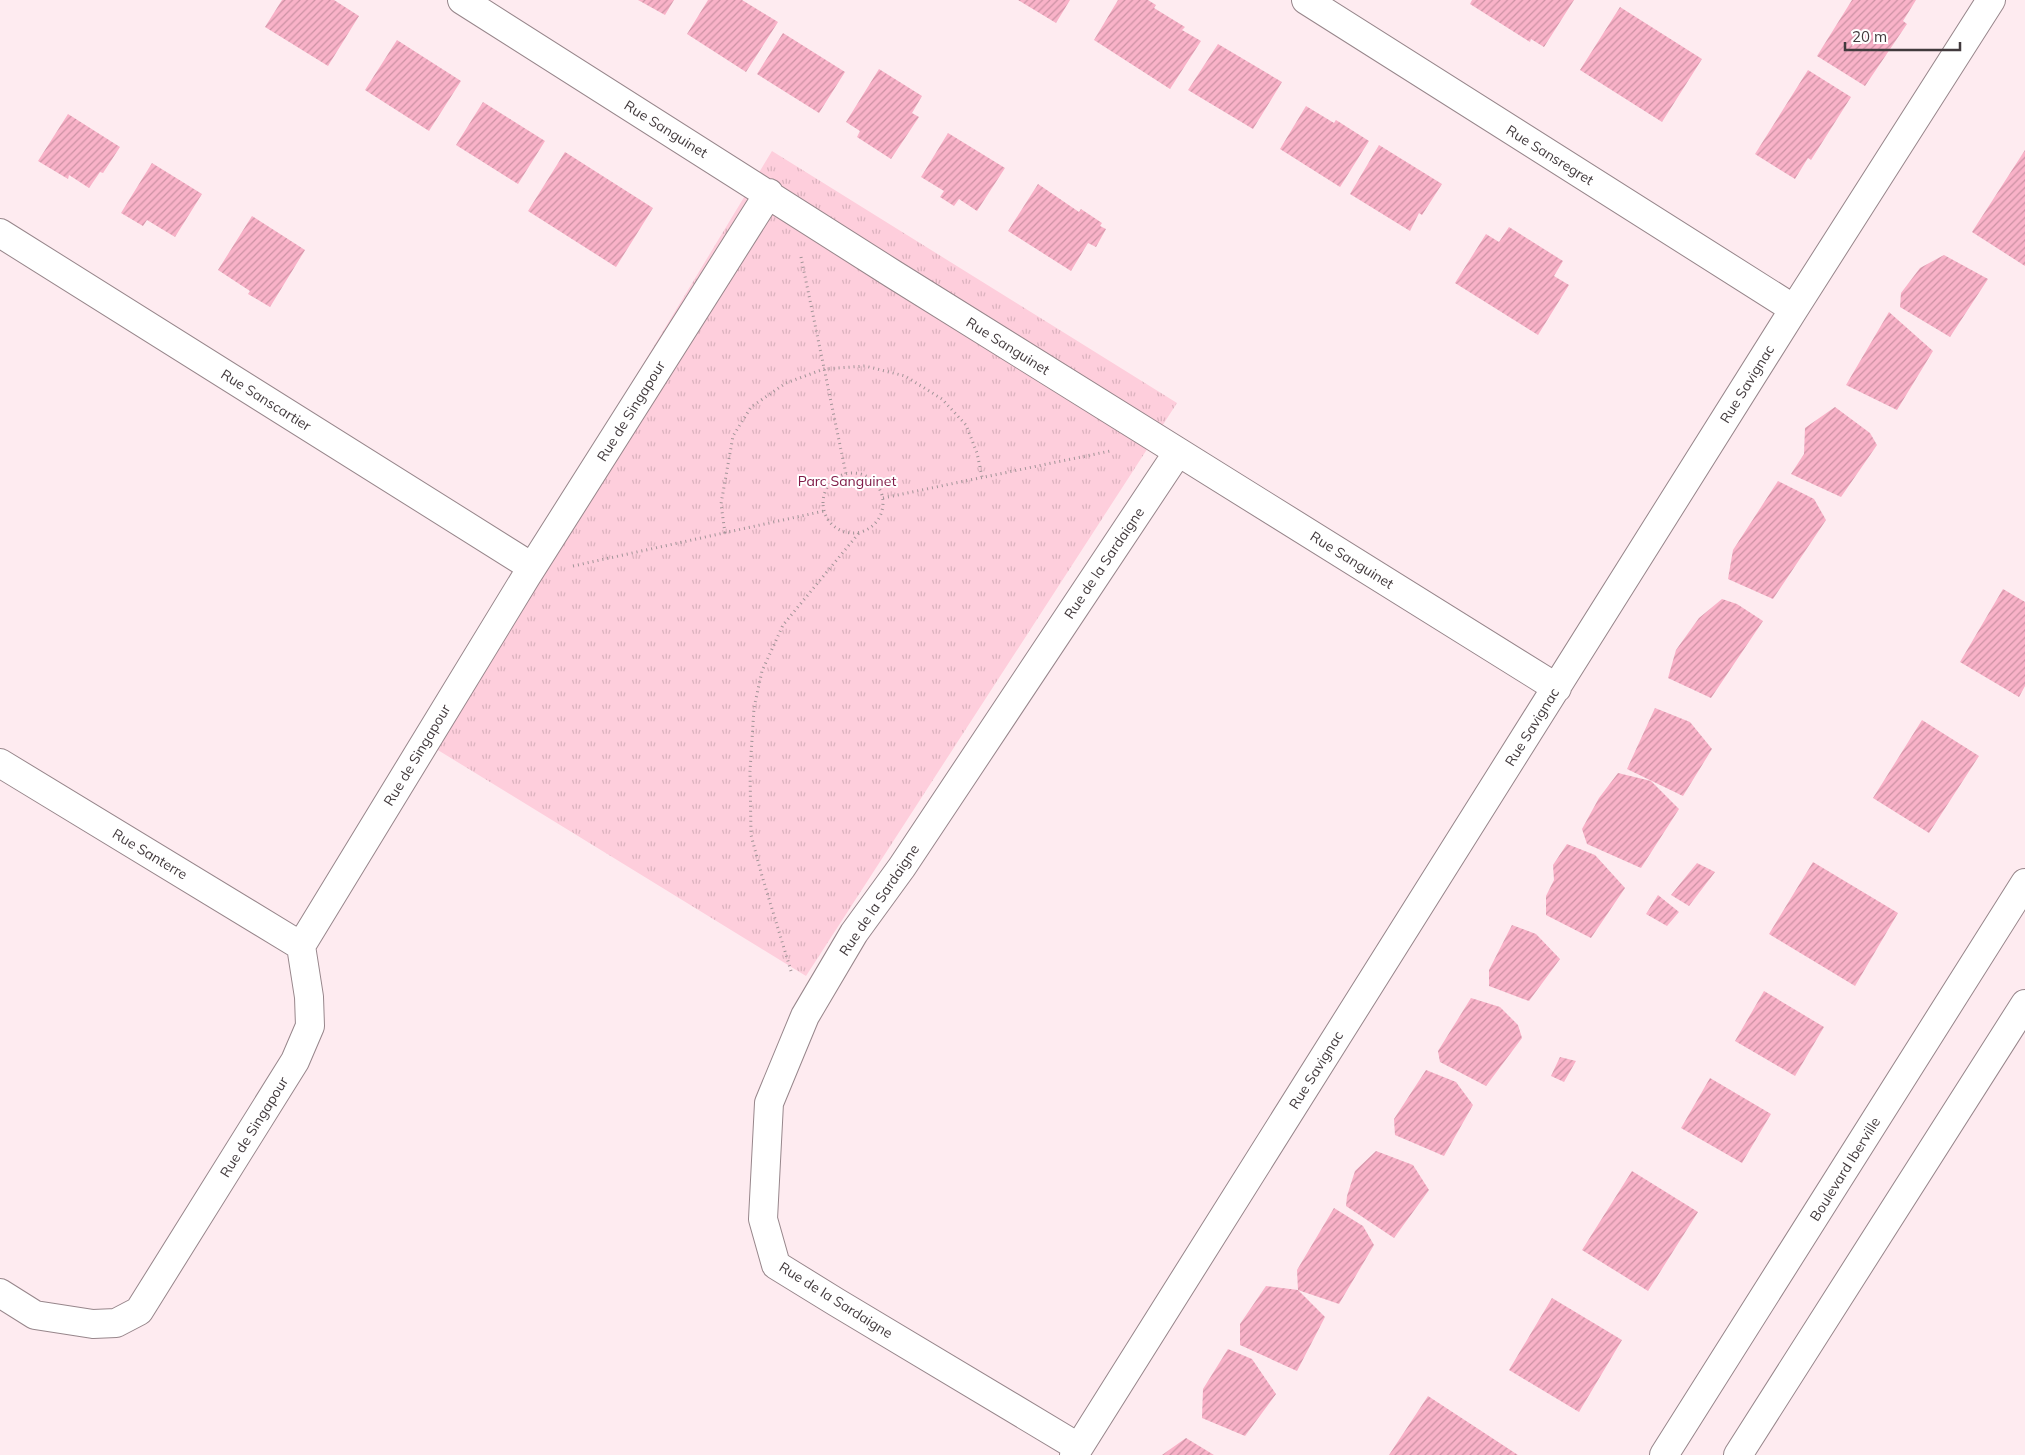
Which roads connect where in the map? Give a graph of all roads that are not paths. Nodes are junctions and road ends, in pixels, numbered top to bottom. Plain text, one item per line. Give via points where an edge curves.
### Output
1 (462, 0) edge
2 (1306, 0) edge
3 (1991, 0) edge
4 (780, 200) junction
5 (0, 233) edge
6 (1794, 309) junction
7 (1169, 446) junction
8 (529, 572) junction
9 (1557, 688) junction
10 (0, 763) edge
11 (2025, 883) edge
12 (301, 946) junction
13 (2025, 1004) edge
14 (0, 1293) edge
15 (1076, 1451) edge
16 (1664, 1455) edge
17 (1738, 1455) edge

1 - 4 street, Rue Sanguinet
2 - 6 street, Rue Sansregret
3 - 6 street, Rue Savignac
4 - 7 street, Rue Sanguinet
4 - 8 street, Rue de Singapour
5 - 8 street, Rue Sanscartier
6 - 9 street, Rue Savignac
7 - 9 street, Rue Sanguinet
7 - 15 street, Rue de la Sardaigne via 902,867 854,933 805,1016 769,1103 763,1219 776,1265
8 - 12 street, Rue de Singapour
9 - 15 street, Rue Savignac
10 - 12 street, Rue Santerre
11 - 16 street, Boulevard Iberville
12 - 14 street, Rue de Singapour via 310,1026 295,1061 139,1311 116,1323 93,1324 35,1315
13 - 17 street

